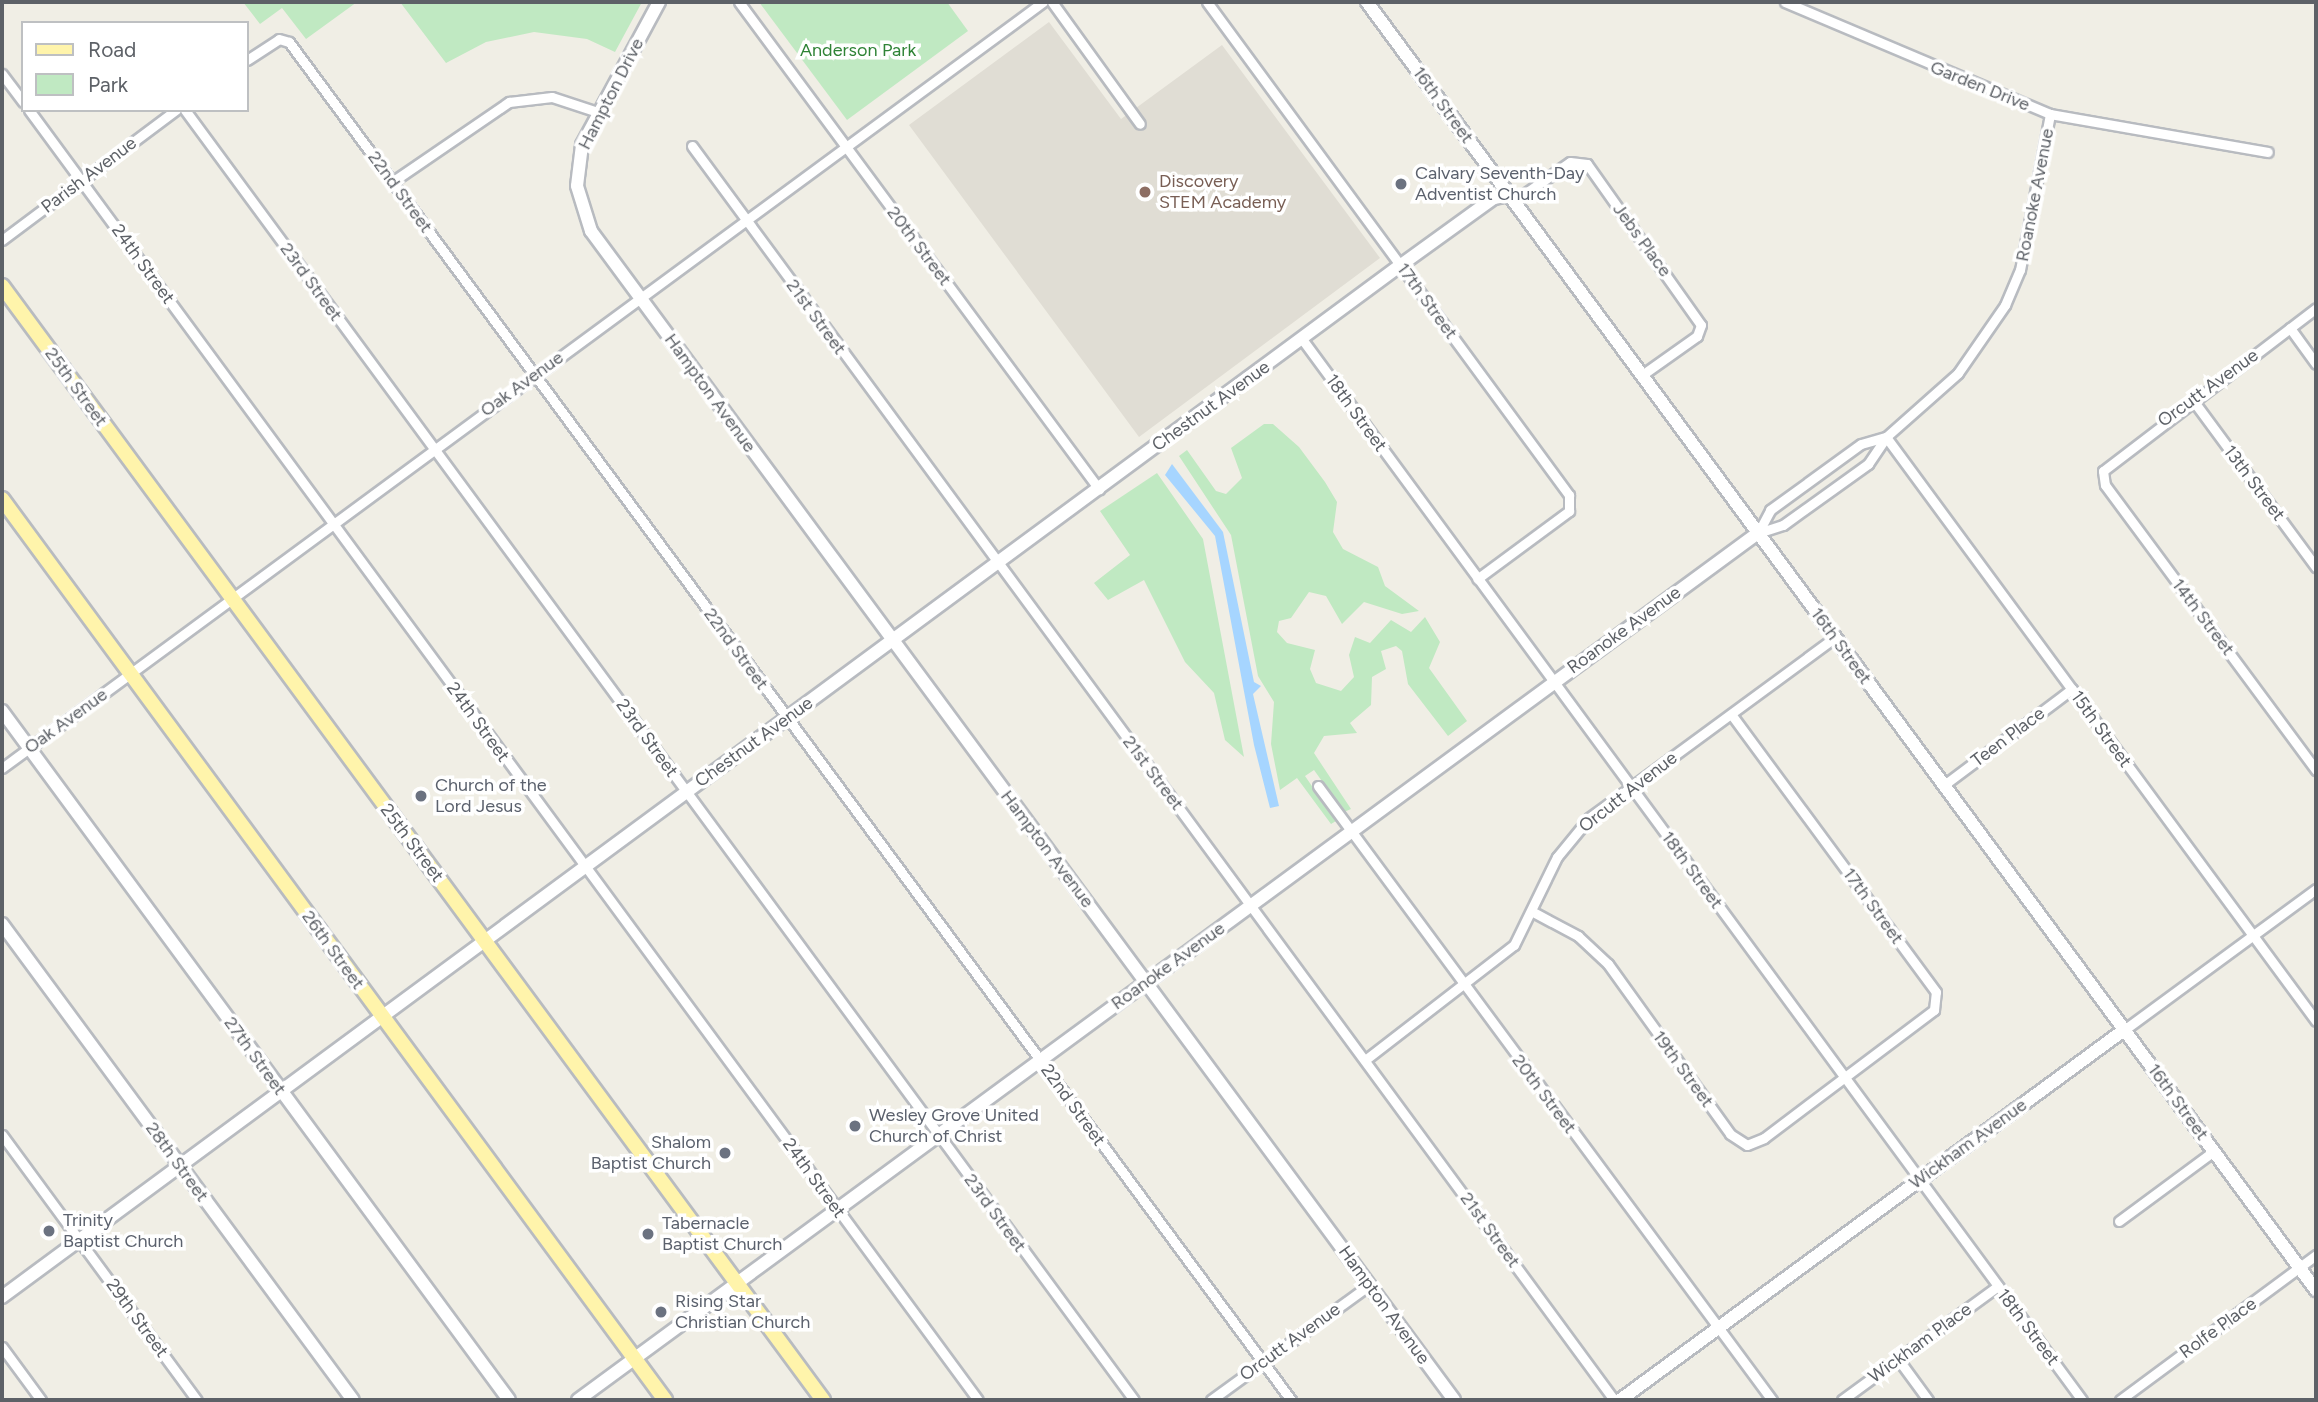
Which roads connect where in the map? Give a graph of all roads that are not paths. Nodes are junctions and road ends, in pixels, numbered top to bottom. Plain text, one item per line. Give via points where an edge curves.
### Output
1 (659, 2) edge
2 (739, 2) edge
3 (1043, 2) edge
4 (1052, 2) edge
5 (1207, 2) edge
6 (1367, 2) edge
7 (1785, 2) edge
8 (248, 59) edge
9 (2, 74) edge
10 (21, 99) edge
11 (30, 112) edge
12 (173, 112) edge
13 (186, 112) edge
14 (598, 112) junction
15 (2050, 114) junction
16 (1140, 124) dead end
17 (692, 146) dead end
18 (845, 147) junction
19 (2268, 152) dead end
20 (81, 181) junction
21 (392, 182) junction
22 (1509, 195) junction
23 (745, 220) junction
24 (2, 240) edge
25 (1401, 265) junction
26 (2, 286) edge
27 (640, 298) junction
28 (2316, 308) edge
29 (2290, 328) junction
30 (1302, 339) junction
31 (2316, 364) edge
32 (535, 375) junction
33 (1642, 375) junction
34 (2192, 399) junction
35 (1886, 437) junction
36 (434, 449) junction
37 (2091, 470) dead end
38 (2103, 471) junction
39 (1099, 489) junction
40 (2, 499) edge
41 (333, 524) junction
42 (1758, 533) junction
43 (997, 563) junction
44 (2316, 567) edge
45 (1477, 579) junction
46 (232, 598) junction
47 (1835, 637) junction
48 (892, 640) junction
49 (130, 674) junction
50 (1553, 682) junction
51 (2072, 690) junction
52 (2, 711) edge
53 (1731, 714) junction
54 (787, 718) junction
55 (29, 748) junction
56 (2, 768) edge
57 (2316, 770) edge
58 (1944, 785) junction
59 (1318, 786) dead end
60 (1631, 788) junction
61 (687, 792) junction
62 (1350, 831) junction
63 (585, 868) junction
64 (2316, 889) edge
65 (1250, 905) junction
66 (1535, 913) junction
67 (2, 924) edge
68 (2253, 935) junction
69 (485, 941) junction
70 (1146, 982) junction
71 (1464, 986) junction
72 (382, 1016) junction
73 (2316, 1021) edge
74 (2124, 1030) junction
75 (1040, 1060) junction
76 (1365, 1060) junction
77 (1844, 1078) junction
78 (281, 1091) junction
79 (2, 1135) edge
80 (938, 1135) junction
81 (2214, 1151) junction
82 (180, 1166) junction
83 (1920, 1180) junction
84 (837, 1210) junction
85 (2119, 1221) dead end
86 (79, 1240) junction
87 (2316, 1255) edge
88 (2300, 1268) junction
89 (737, 1283) junction
90 (1370, 1285) junction
91 (1998, 1286) junction
92 (2316, 1290) edge
93 (2, 1297) edge
94 (1718, 1328) junction
95 (2, 1348) edge
96 (634, 1358) junction
97 (1898, 1359) junction
98 (1262, 1363) junction
99 (41, 1400) edge
100 (197, 1400) edge
101 (352, 1400) edge
102 (509, 1400) edge
103 (578, 1400) edge
104 (665, 1400) edge
105 (823, 1400) edge
106 (978, 1400) edge
107 (1134, 1400) edge
108 (1211, 1400) edge
109 (1291, 1400) edge
110 (1454, 1400) edge
111 (1615, 1400) edge
112 (1620, 1400) edge
113 (1772, 1400) edge
114 (1842, 1400) edge
115 (1928, 1400) edge
116 (2082, 1400) edge
117 (2120, 1400) edge

1 - 14 street, Hampton Drive
2 - 18 street, 20th Street
3 - 18 street, Oak Avenue
4 - 16 street
5 - 25 street, 17th Street
6 - 22 street, 16th Street
7 - 15 street, Garden Drive
8 - 21 street, 22nd Street via 278,39 289,42
9 - 10 street
11 - 20 street, 24th Street
12 - 20 street, Parish Avenue
13 - 36 street, 23rd Street
14 - 21 street via 552,97 509,102
14 - 27 street, Hampton Drive via 579,157 579,200 591,231
15 - 19 street, Garden Drive
15 - 35 street, Roanoke Avenue via 2028,243 2005,305 1958,373
17 - 23 street, 21st Street
18 - 23 street, Oak Avenue
18 - 39 street, 20th Street
20 - 24 street, Parish Avenue
20 - 41 street, 24th Street
21 - 32 street, 22nd Street
22 - 25 street, Chestnut Avenue via 1494,198
22 - 33 street, 16th Street
22 - 33 street, Jebs Place via 1523,195 1570,162 1587,164 1701,325 1697,336
23 - 27 street, Oak Avenue
23 - 43 street, 21st Street
25 - 30 street, Chestnut Avenue
25 - 45 street, 17th Street via 1575,503
26 - 46 main road, 25th Street
27 - 32 street, Oak Avenue
27 - 48 street, Hampton Avenue
28 - 29 street, Orcutt Avenue
29 - 31 street
29 - 34 street, Orcutt Avenue
30 - 39 street, Chestnut Avenue
30 - 45 street, 18th Street
32 - 36 street, Oak Avenue
32 - 54 street, 22nd Street
33 - 42 street, 16th Street
34 - 38 street, Orcutt Avenue
34 - 44 street, 13th Street
35 - 42 street, Roanoke Avenue via 1868,464 1783,525
35 - 42 street, Roanoke Avenue via 1861,444 1770,510
35 - 51 street, 15th Street
36 - 41 street, Oak Avenue
36 - 61 street, 23rd Street
37 - 38 street
38 - 57 street, 14th Street via 2105,485
39 - 43 street, Chestnut Avenue
40 - 49 main road, 26th Street
41 - 46 street, Oak Avenue
41 - 63 street, 24th Street
42 - 47 street, 16th Street
42 - 50 street, Roanoke Avenue
43 - 48 street, Chestnut Avenue
43 - 65 street, 21st Street
45 - 50 street, 18th Street
46 - 49 street, Oak Avenue
46 - 69 main road, 25th Street
47 - 53 street, Orcutt Avenue
47 - 58 street, 16th Street
48 - 54 street, Chestnut Avenue
48 - 70 street, Hampton Avenue
49 - 55 street, Oak Avenue
49 - 72 main road, 26th Street
50 - 60 street, 18th Street
50 - 62 street, Roanoke Avenue
51 - 58 street, Teen Place
51 - 68 street, 15th Street
52 - 55 street, 27th Street
53 - 60 street, Orcutt Avenue
53 - 77 street, 17th Street via 1936,992 1934,1010
54 - 61 street, Chestnut Avenue
54 - 75 street, 22nd Street
55 - 56 street, Oak Avenue
55 - 78 street, 27th Street
58 - 74 street, 16th Street
59 - 62 street, 20th Street
60 - 66 street, Orcutt Avenue via 1565,844
60 - 77 street, 18th Street
61 - 63 street, Chestnut Avenue
61 - 80 street, 23rd Street
62 - 65 street, Roanoke Avenue
62 - 71 street, 20th Street
63 - 69 street, Chestnut Avenue
63 - 84 street, 24th Street
64 - 68 street, Wickham Avenue
65 - 70 street, Roanoke Avenue
65 - 76 street, 21st Street
66 - 71 street, Orcutt Avenue via 1502,958
66 - 77 street, 19th Street via 1578,936 1608,964 1739,1142 1764,1138
67 - 82 street, 28th Street
68 - 73 street, 15th Street
68 - 74 street, Wickham Avenue
69 - 72 street, Chestnut Avenue
69 - 89 main road, 25th Street
70 - 75 street, Roanoke Avenue
70 - 90 street, Hampton Avenue
71 - 76 street, Orcutt Avenue
71 - 94 street, 20th Street
72 - 78 street, Chestnut Avenue
72 - 96 main road, 26th Street
74 - 81 street, 16th Street
74 - 83 street, Wickham Avenue
75 - 80 street, Roanoke Avenue
75 - 98 street, 22nd Street
76 - 111 street, 21st Street
77 - 83 street, 18th Street
78 - 82 street, Chestnut Avenue
78 - 102 street, 27th Street
79 - 86 street, 29th Street
80 - 84 street, Roanoke Avenue
80 - 107 street, 23rd Street
81 - 85 street
81 - 88 street, 16th Street
82 - 86 street, Chestnut Avenue
82 - 101 street, 28th Street
83 - 91 street, 18th Street
83 - 94 street, Wickham Avenue
84 - 89 street, Roanoke Avenue
84 - 106 street, 24th Street
86 - 93 street, Chestnut Avenue
86 - 100 street, 29th Street
87 - 88 street, Rolfe Place
88 - 92 street, 16th Street
88 - 117 street, Rolfe Place
89 - 96 street, Roanoke Avenue
89 - 105 main road, 25th Street
90 - 98 street, Orcutt Avenue
90 - 110 street, Hampton Avenue
91 - 97 street, Wickham Place
91 - 116 street, 18th Street
94 - 112 street, Wickham Avenue
94 - 113 street, 20th Street
95 - 99 street
96 - 103 street, Roanoke Avenue
96 - 104 main road, 26th Street
97 - 114 street, Wickham Place
97 - 115 street
98 - 108 street, Orcutt Avenue
98 - 109 street, 22nd Street

